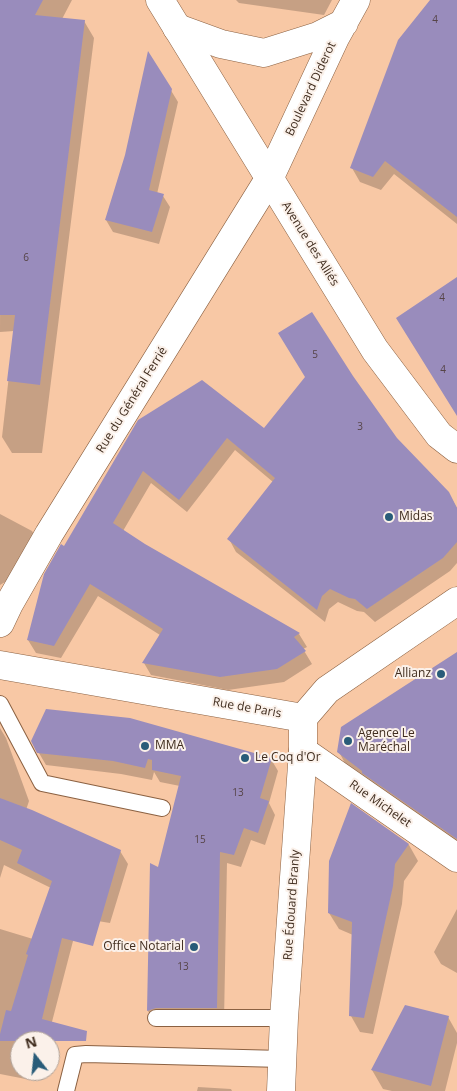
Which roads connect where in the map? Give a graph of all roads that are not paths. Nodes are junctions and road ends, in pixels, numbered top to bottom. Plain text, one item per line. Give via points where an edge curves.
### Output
1 (160, 0) edge
2 (350, 11) edge
3 (177, 28) junction
4 (269, 178) junction
5 (457, 449) edge
6 (457, 601) edge
7 (0, 623) edge
8 (0, 665) edge
9 (0, 704) edge
10 (303, 718) junction
11 (303, 752) junction
12 (162, 808) dead end
13 (457, 858) edge
14 (156, 1018) dead end
15 (284, 1018) junction
16 (282, 1059) junction
17 (66, 1091) edge
18 (281, 1091) edge

1 - 3 street, Avenue des Alliés
2 - 3 street via 318,36 264,53 221,44
2 - 4 street, Boulevard Diderot
3 - 4 street, Avenue des Alliés
4 - 5 street, Avenue des Alliés via 374,350 439,435
4 - 7 street, Rue du Général Ferrié via 48,534
6 - 10 street via 327,690
8 - 10 street, Rue de Paris
9 - 12 lane via 42,783
10 - 11 street, Rue Édouard Branly
11 - 13 street, Rue Michelet
11 - 15 street, Rue Édouard Branly
14 - 15 lane
15 - 16 street, Rue Édouard Branly
16 - 17 lane via 75,1055
16 - 18 street, Rue Édouard Branly

